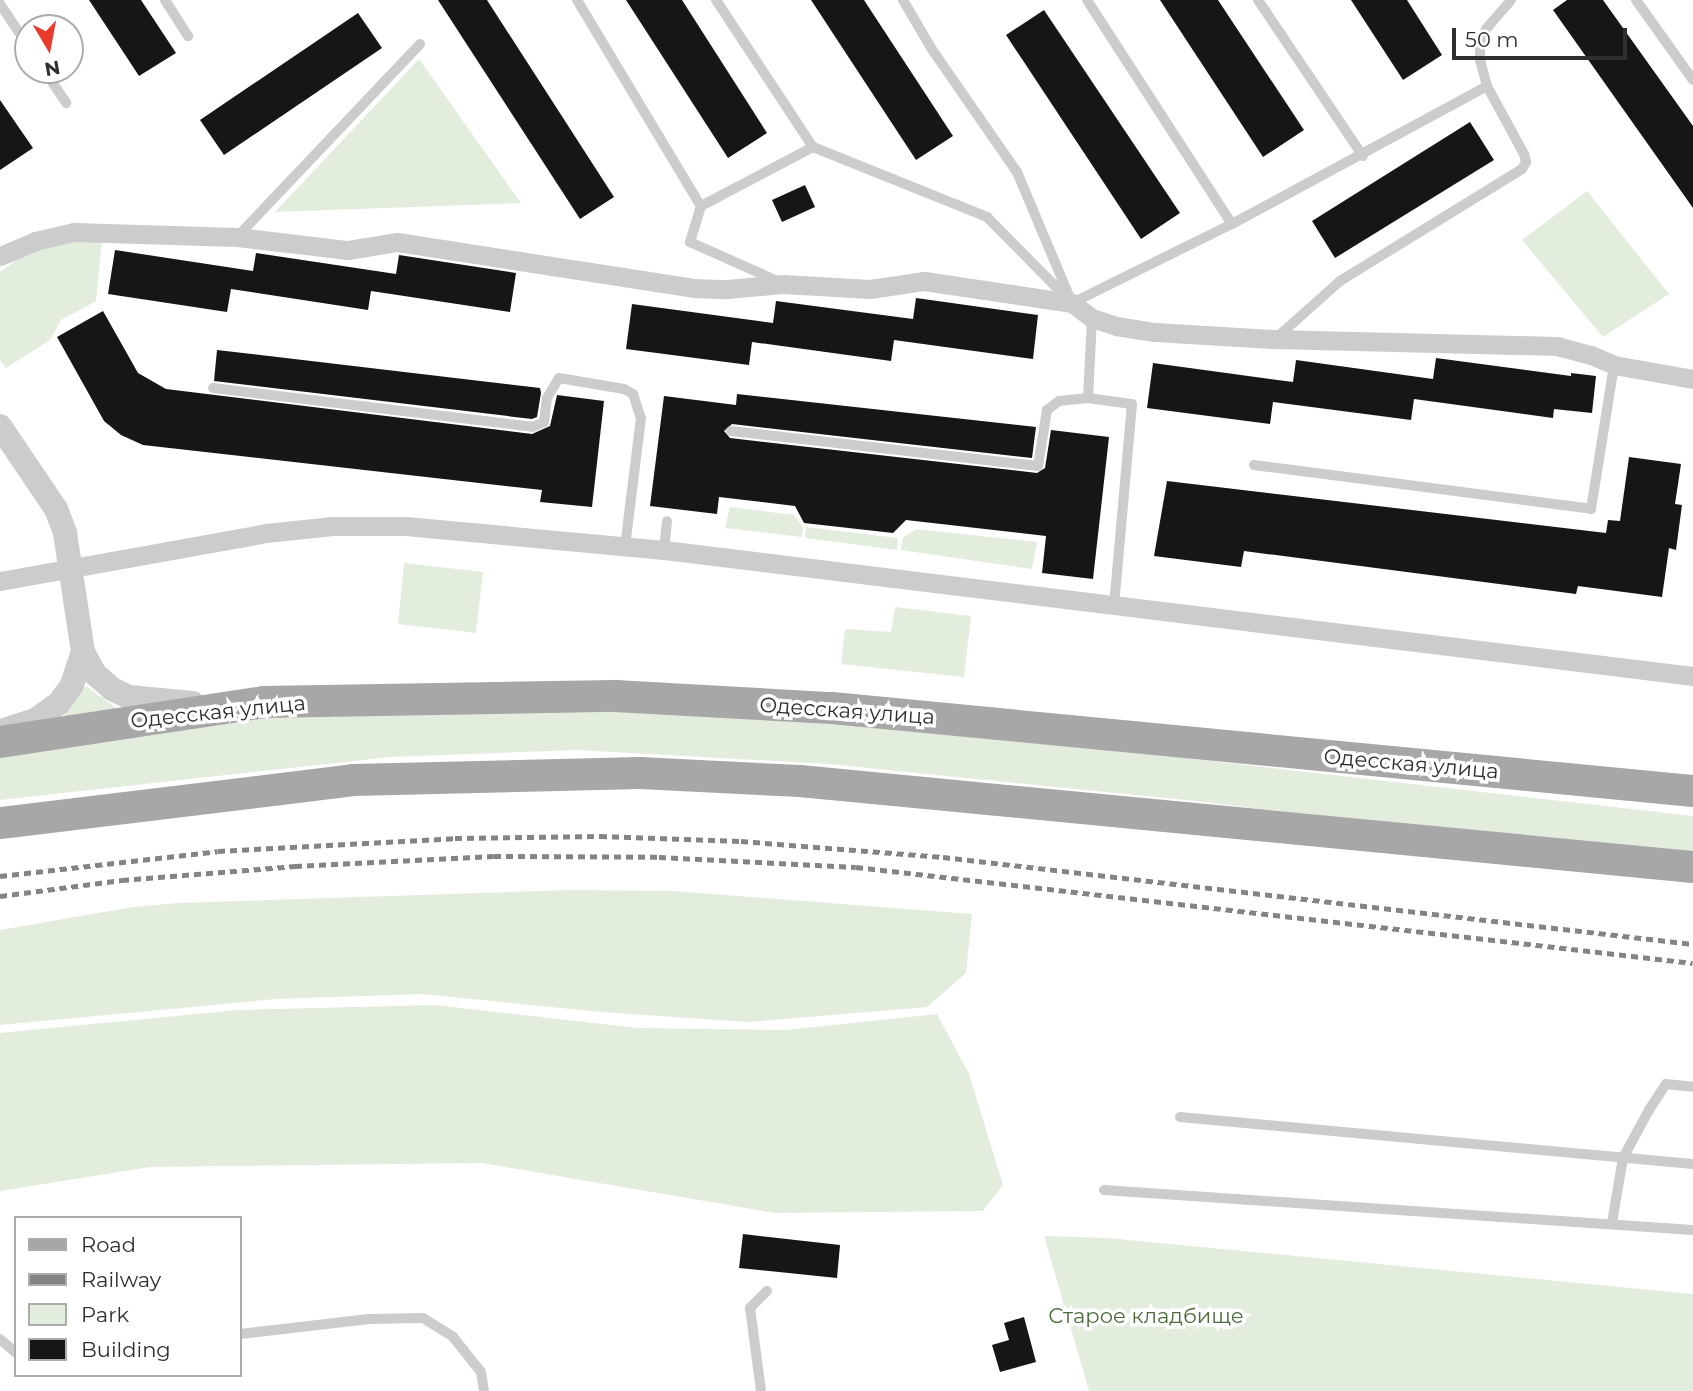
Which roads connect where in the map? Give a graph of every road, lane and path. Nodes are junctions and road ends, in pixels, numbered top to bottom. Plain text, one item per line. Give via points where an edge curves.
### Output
1 (164, 0) edge
2 (577, 0) edge
3 (716, 0) edge
4 (903, 0) edge
5 (1087, 0) edge
6 (1258, 0) edge
7 (1511, 0) edge
8 (1636, 0) edge
9 (0, 4) edge
10 (14, 25) edge
11 (188, 36) dead end
12 (420, 44) dead end
13 (1693, 80) edge
14 (53, 84) edge
15 (1487, 86) junction
16 (66, 103) dead end
17 (813, 147) junction
18 (1363, 156) junction
19 (701, 205) junction
20 (1233, 224) junction
21 (237, 237) junction
22 (0, 256) edge
23 (783, 284) junction
24 (1072, 303) junction
25 (1092, 318) junction
26 (1274, 339) junction
27 (1614, 365) junction
28 (1693, 379) edge
29 (213, 388) dead end
30 (1088, 398) junction
31 (0, 426) edge
32 (731, 432) dead end
33 (1254, 465) dead end
34 (667, 521) dead end
35 (625, 546) junction
36 (664, 550) junction
37 (70, 568) junction
38 (0, 581) edge
39 (1114, 605) junction
40 (83, 652) junction
41 (1693, 676) edge
42 (264, 702) junction
43 (0, 731) edge
44 (0, 742) edge
45 (1693, 791) edge
46 (0, 823) edge
47 (1693, 867) edge
48 (1693, 1087) edge
49 (1180, 1117) dead end
50 (1623, 1158) junction
51 (1693, 1164) edge
52 (1104, 1190) dead end
53 (1612, 1223) junction
54 (1693, 1230) edge
55 (767, 1291) dead end
56 (242, 1334) edge
57 (0, 1339) edge
58 (14, 1351) edge
59 (484, 1391) edge
60 (761, 1391) edge

1 - 11 lane
2 - 19 lane
3 - 17 lane
4 - 24 lane via 1017,172
5 - 20 lane
6 - 18 lane
7 - 15 lane via 1486,29 1480,44
8 - 13 lane
9 - 10 lane
12 - 21 lane
14 - 16 lane
15 - 18 lane
15 - 26 lane via 1524,154 1522,169 1340,281
17 - 19 lane
17 - 24 lane via 987,217
18 - 20 lane
19 - 23 lane via 691,242
20 - 24 lane
21 - 22 street via 74,232
21 - 23 street via 348,250 397,242 694,288
23 - 24 street via 870,289 924,281
24 - 25 street
25 - 26 street via 1155,332
25 - 30 lane
26 - 27 street via 1557,346
27 - 28 street
27 - 33 lane via 1591,509
29 - 35 lane via 533,427 544,422 547,398 559,378 624,389 633,394 641,418
30 - 32 lane via 1059,401 1047,410 1038,466
30 - 39 lane via 1132,404
31 - 37 street via 56,509
34 - 36 lane
35 - 36 street
35 - 37 street via 406,526 333,526 266,533
36 - 39 street
37 - 38 street
37 - 40 street
39 - 41 street
40 - 42 street via 104,682 129,697 179,703
40 - 43 street via 72,685 59,703 35,720
42 - 44 main road, Одесская улица
42 - 45 main road, Одесская улица via 615,696 832,708
46 - 47 main road via 353,780 640,773 800,781
48 - 50 lane via 1666,1084
49 - 50 lane
50 - 51 lane
50 - 53 lane
52 - 53 lane
53 - 54 lane
55 - 60 lane via 750,1308
56 - 59 lane via 423,1318 453,1337 481,1372
57 - 58 lane

